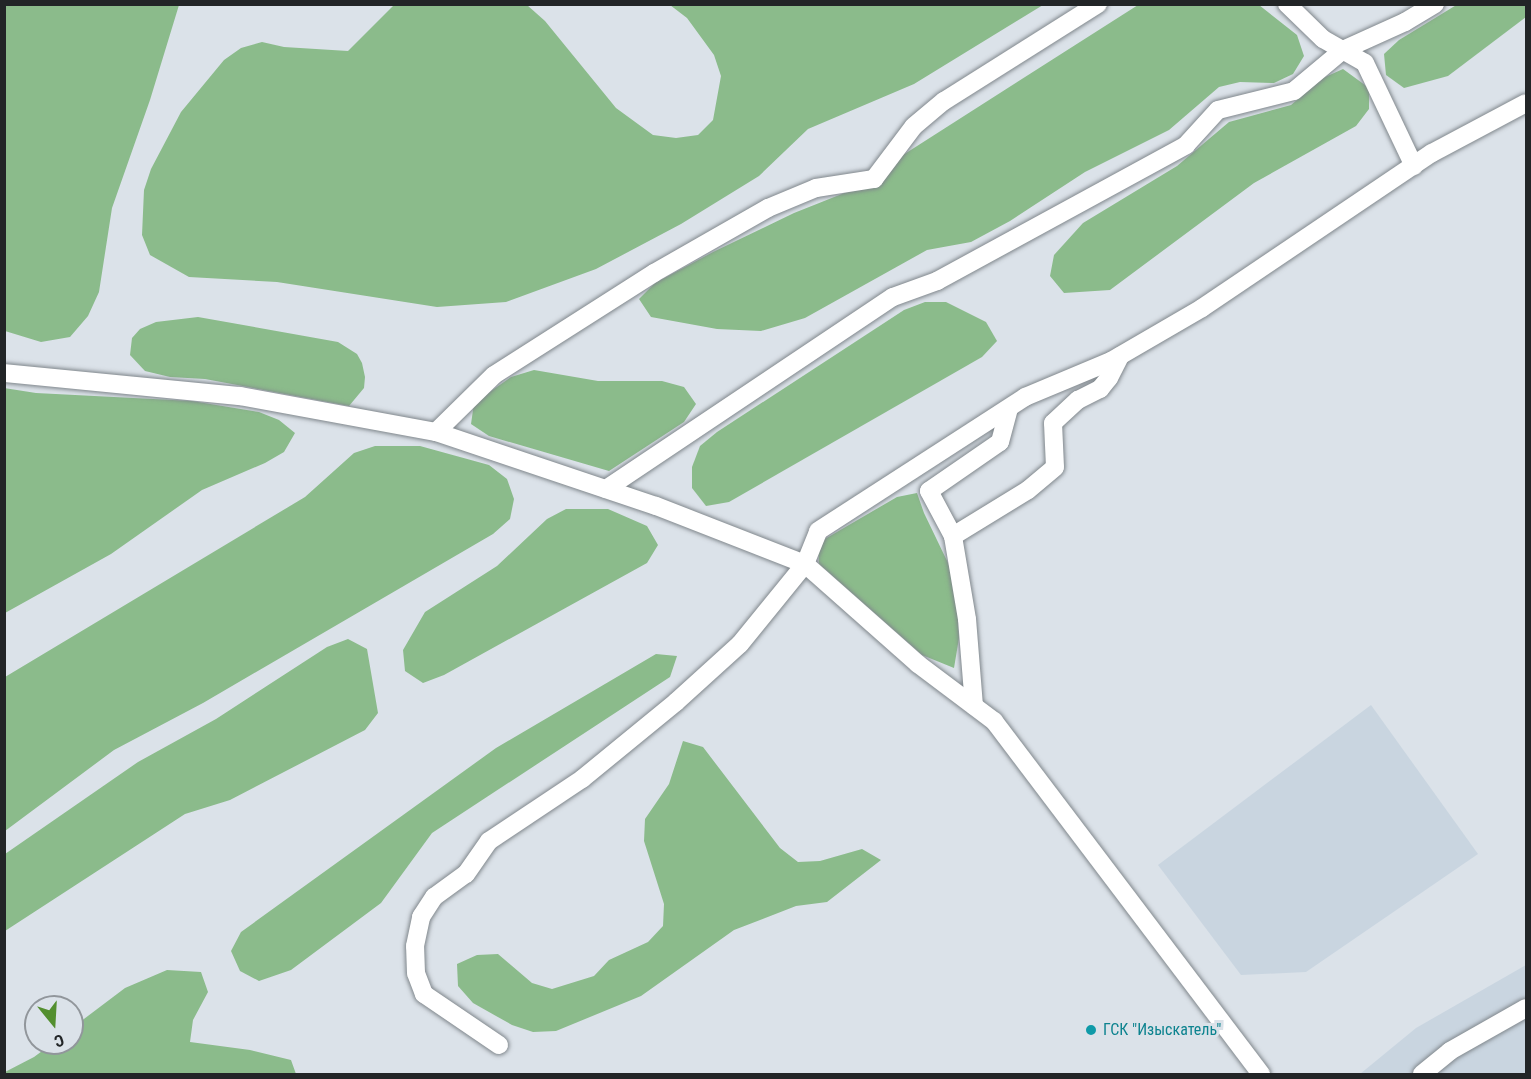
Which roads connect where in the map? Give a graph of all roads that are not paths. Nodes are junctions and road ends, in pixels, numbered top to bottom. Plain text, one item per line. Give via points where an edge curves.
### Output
1 (1098, 4) edge
2 (1287, 4) edge
3 (1435, 4) edge
4 (1343, 50) junction
5 (1527, 104) edge
6 (1414, 165) junction
7 (1120, 356) junction
8 (4, 372) edge
9 (1009, 408) junction
10 (436, 432) junction
11 (606, 489) junction
12 (953, 536) junction
13 (805, 564) junction
14 (974, 706) junction
15 (1527, 1008) edge
16 (499, 1045) dead end
17 (1261, 1074) edge
18 (1422, 1074) edge

1 - 10 street via 944,101 914,126 874,179 816,188 768,208 654,273 494,375
2 - 4 street via 1323,39
3 - 4 street
4 - 6 street via 1365,63
4 - 11 street via 1294,91 1218,110 1186,145 937,281 893,297
5 - 6 street
6 - 7 street via 1202,308
7 - 9 street
7 - 12 street via 1100,389 1078,400 1053,423 1054,467 1046,477
8 - 10 street via 240,396
9 - 12 street via 1000,442 929,491
9 - 13 street via 818,531
10 - 11 street
11 - 13 street
12 - 14 street via 967,619
13 - 14 street via 918,664
13 - 16 street via 740,644 714,668 582,779 489,841 466,874 434,897 421,917 415,946 416,973 424,994
14 - 17 street via 994,721
15 - 18 street via 1450,1051

